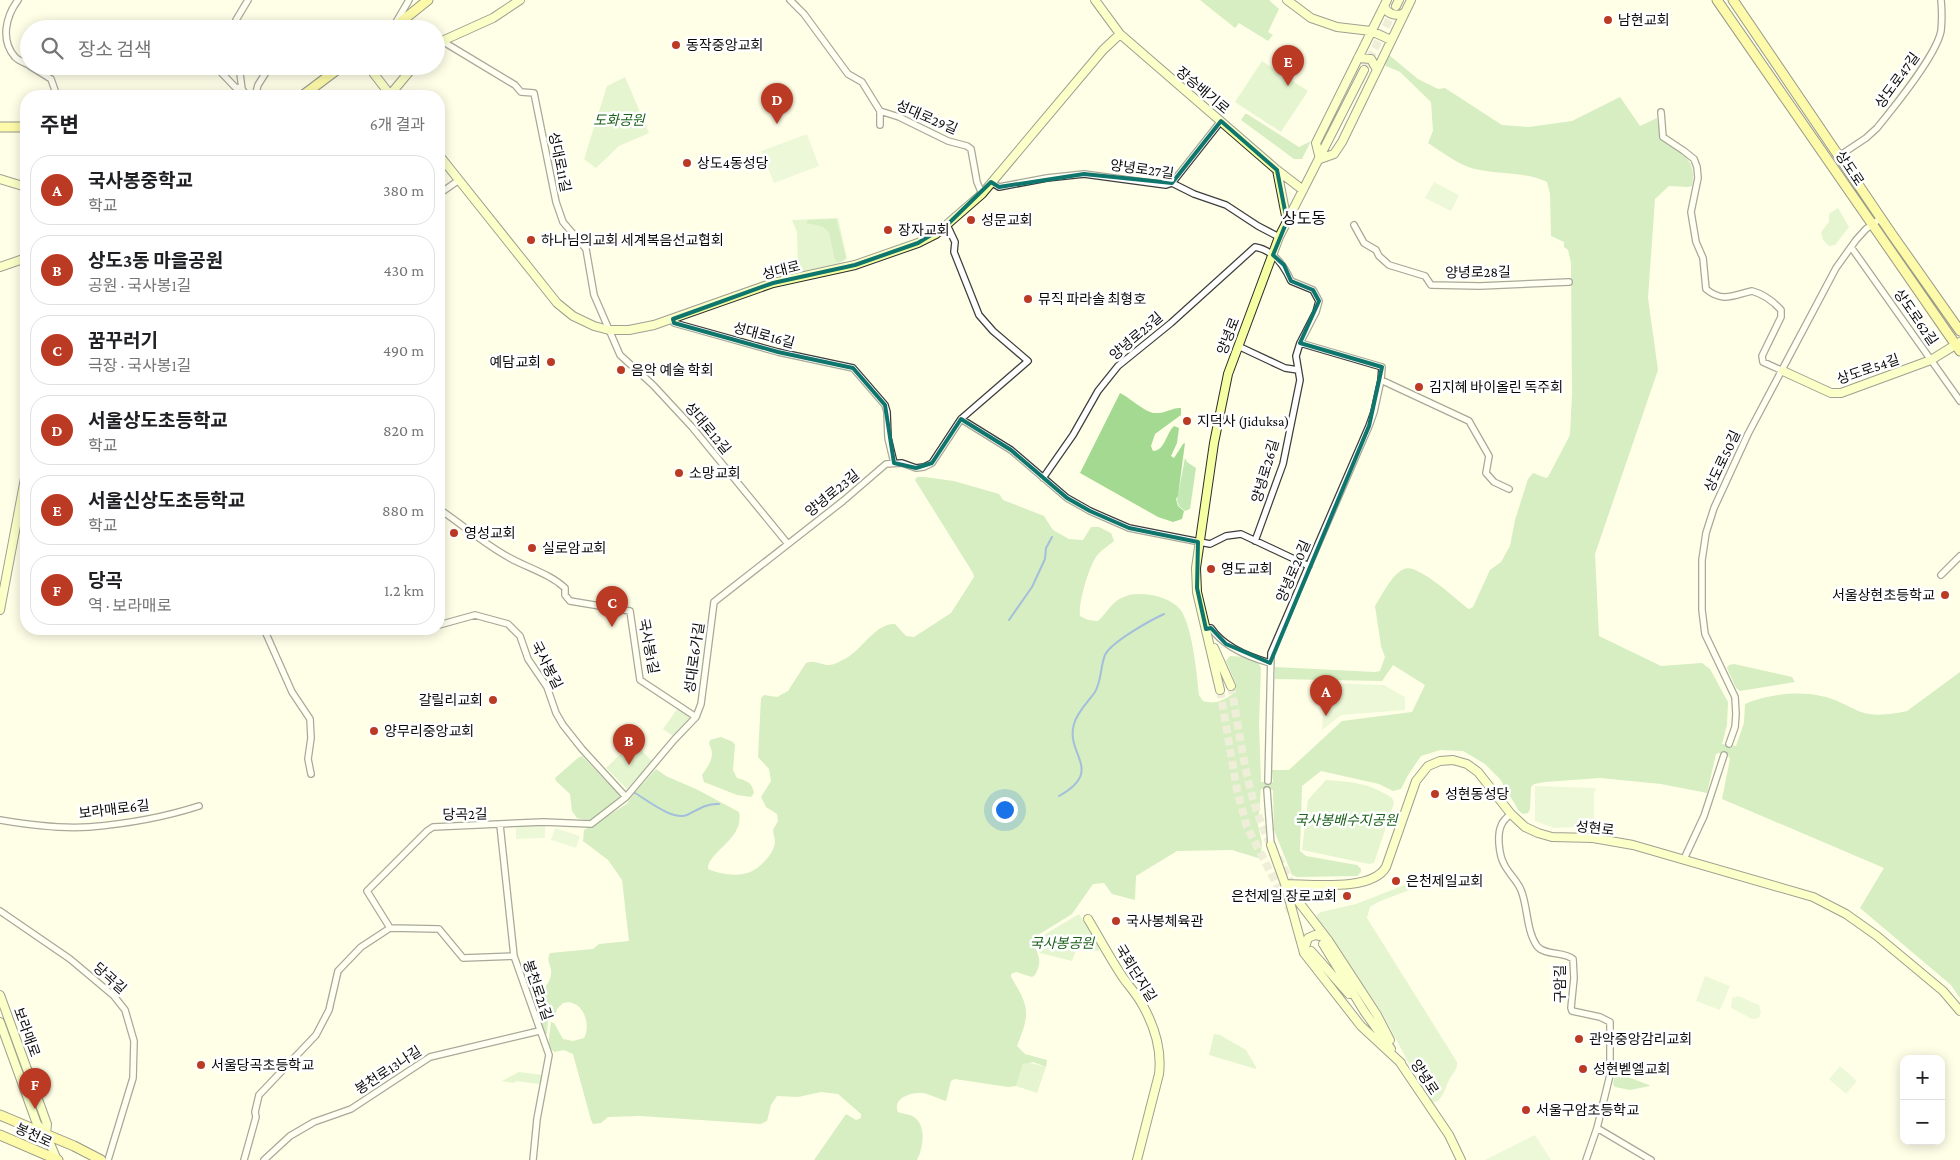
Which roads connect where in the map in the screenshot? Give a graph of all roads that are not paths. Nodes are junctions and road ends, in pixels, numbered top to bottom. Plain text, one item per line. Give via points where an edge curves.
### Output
1 (18, 0) edge
2 (248, 0) edge
3 (409, 0) edge
4 (428, 0) edge
5 (520, 0) edge
6 (790, 0) edge
7 (1095, 0) edge
8 (1287, 0) edge
9 (1411, 0) edge
10 (1717, 0) edge
11 (1733, 0) edge
12 (1941, 0) edge
13 (1385, 3) edge
14 (1405, 12) junction
15 (236, 20) edge
16 (397, 20) edge
17 (403, 20) edge
18 (1371, 31) junction
19 (1120, 34) junction
20 (1391, 40) junction
21 (445, 41) edge
22 (445, 47) edge
23 (1358, 58) junction
24 (20, 60) edge
25 (1376, 68) junction
26 (1364, 70) tunnel mouth
27 (44, 75) edge
28 (224, 75) edge
29 (240, 75) edge
30 (264, 75) edge
31 (375, 75) edge
32 (407, 75) edge
33 (328, 76) edge
34 (242, 89) joint
35 (55, 90) edge
36 (257, 90) edge
37 (310, 90) edge
38 (386, 90) edge
39 (395, 90) edge
40 (880, 111) junction
41 (1661, 112) dead end
42 (1221, 122) junction
43 (880, 125) dead end
44 (0, 127) edge
45 (20, 127) edge
46 (1839, 156) junction
47 (1320, 159) junction
48 (445, 162) edge
49 (1277, 170) junction
50 (0, 179) edge
51 (459, 180) junction
52 (991, 182) junction
53 (1172, 183) junction
54 (20, 185) edge
55 (445, 190) edge
56 (1303, 190) junction
57 (982, 194) junction
58 (1881, 218) junction
59 (1287, 221) junction
60 (1872, 224) junction
61 (947, 225) junction
62 (1354, 225) dead end
63 (1280, 237) junction
64 (1851, 246) junction
65 (1273, 255) junction
66 (20, 260) edge
67 (0, 267) edge
68 (1569, 282) dead end
69 (673, 319) junction
70 (609, 330) junction
71 (1960, 331) edge
72 (1300, 343) junction
73 (1238, 346) junction
74 (1959, 346) edge
75 (1931, 360) junction
76 (1298, 370) junction
77 (1783, 371) junction
78 (1381, 380) junction
79 (1960, 401) edge
80 (961, 419) junction
81 (894, 462) junction
82 (1043, 478) junction
83 (1509, 489) dead end
84 (20, 508) edge
85 (445, 514) edge
86 (1255, 541) junction
87 (1198, 542) junction
88 (788, 544) junction
89 (1960, 556) edge
90 (1309, 566) junction
91 (1941, 575) dead end
92 (714, 602) joint
93 (0, 610) edge
94 (445, 623) edge
95 (1208, 630) junction
96 (267, 635) edge
97 (1270, 662) junction
98 (1231, 686) tunnel mouth
99 (1220, 690) tunnel mouth
100 (696, 717) junction
101 (1729, 744) dead end
102 (1724, 755) dead end
103 (312, 774) dead end
104 (1268, 781) dead end
105 (1268, 790) dead end
106 (626, 797) junction
107 (199, 806) dead end
108 (1511, 814) junction
109 (0, 820) edge
110 (500, 825) junction
111 (1270, 845) joint
112 (1684, 859) junction
113 (1286, 884) junction
114 (0, 911) edge
115 (1088, 919) dead end
116 (390, 928) junction
117 (1324, 940) junction
118 (1308, 952) junction
119 (514, 956) junction
120 (0, 994) edge
121 (1364, 1011) junction
122 (1960, 1012) edge
123 (0, 1022) edge
124 (539, 1031) junction
125 (1401, 1063) junction
126 (0, 1115) edge
127 (1597, 1128) junction
128 (46, 1134) junction
129 (0, 1135) edge
130 (57, 1160) edge
131 (101, 1160) edge
132 (108, 1160) edge
133 (244, 1160) edge
134 (264, 1160) edge
135 (533, 1160) edge
136 (1137, 1160) edge
137 (1462, 1160) edge
138 (1586, 1160) edge
139 (1650, 1160) edge

1 - 24 street via 7,18 5,33 12,52
2 - 15 street
3 - 16 street
4 - 17 main road
5 - 21 main road via 493,18
6 - 40 street, 성대로29길 via 848,74 862,82
7 - 19 main road, 장승배기로
8 - 18 main road via 1311,18 1337,27
9 - 14 main road
10 - 60 main road, 상도로
11 - 46 main road, 상도로
12 - 46 street, 상도로47길 via 1940,32 1930,55 1877,128
13 - 14 main road via 1386,10 1393,15
13 - 18 main road
14 - 20 main road
18 - 20 main road
18 - 23 main road
19 - 42 main road, 장승배기로
19 - 52 main road, 성대로
20 - 25 main road
22 - 70 street, 성대로11길 via 515,85 521,92 534,93 556,202 563,222 586,249 594,295
23 - 25 main road via 1371,59
23 - 47 main road via 1316,143
25 - 47 main road via 1342,142 1334,154
26 - 47 main road, 양녕로
27 - 35 street via 51,79
28 - 34 street via 235,87
29 - 34 street
30 - 36 street
31 - 38 main road
32 - 39 main road
33 - 37 main road
40 - 43 street
40 - 57 street, 성대로29길 via 971,149
41 - 77 street via 1664,137 1694,159 1697,167 1691,212 1696,242 1703,258 1706,289 1714,296 1728,298 1752,291 1777,306 1781,316 1762,356 1763,362
42 - 49 main road, 장승배기로
42 - 53 street
44 - 45 main road
46 - 58 main road, 상도로
47 - 56 main road, 양녕로
48 - 51 main road, 성대로
49 - 56 main road, 장승배기로
49 - 59 main road
50 - 54 main road
51 - 55 street
51 - 70 main road, 성대로 via 557,303 573,316
52 - 53 street, 양녕로27길 via 999,187 1084,174 1166,185
52 - 57 main road, 성대로
53 - 63 street, 양녕로27길 via 1226,205
56 - 59 main road, 양녕로
57 - 61 main road, 성대로
58 - 60 street, 상도로50길
58 - 71 main road, 상도로
59 - 63 main road, 양녕로
60 - 64 street, 상도로50길
60 - 74 main road, 상도로
61 - 69 main road, 성대로 via 918,243 871,260 773,284
61 - 80 street via 979,315 1028,361
62 - 68 street, 양녕로28길 via 1364,243 1376,250 1389,265 1426,276 1432,285
63 - 65 main road, 양녕로
64 - 75 street, 상도로62길
64 - 77 street, 상도로50길 via 1830,279
65 - 72 street, 양녕로26길 via 1284,265 1292,281 1313,290 1319,301
65 - 73 main road, 양녕로
65 - 82 street, 양녕로25길 via 1255,247 1118,366 1098,391
66 - 67 main road
69 - 70 main road, 성대로 via 629,330
69 - 81 street, 성대로16길 via 674,323 778,352 853,368 885,405
70 - 88 street, 성대로12길 via 620,355 692,427
72 - 76 street, 양녕로26길 via 1296,356
72 - 78 street via 1382,367
73 - 76 street via 1285,368
73 - 87 main road, 양녕로 via 1220,409
74 - 75 main road, 상도로54길
75 - 77 main road, 상도로54길 via 1841,393 1831,393
75 - 79 street, 상도로62길
76 - 86 street, 양녕로26길 via 1300,380 1283,464
77 - 101 street, 상도로50길 via 1748,434 1714,508 1702,560 1705,634 1735,697 1736,714
78 - 83 street via 1469,421 1489,456 1486,473 1494,482
78 - 90 street, 양녕로20길 via 1369,426
80 - 81 street via 932,463 916,468
80 - 82 street via 1011,450
81 - 88 street, 양녕로23길 via 886,464
82 - 87 street via 1067,498 1129,528
84 - 93 main road
85 - 100 street, 국사봉1길 via 509,558 558,581 570,601 630,611 640,680
86 - 87 street via 1241,534 1226,536 1210,544
86 - 90 street
87 - 95 main road, 양녕로 via 1197,588
88 - 92 street, 양녕로23길
89 - 91 street
90 - 97 street, 양녕로20길
92 - 100 street, 성대로6가길 via 701,704
94 - 106 street, 국사봉길 via 474,616 508,624 520,636 528,659 547,687 563,725
95 - 97 street via 1220,640
95 - 98 main road, 양녕로
95 - 99 main road, 양녕로
96 - 103 street via 292,692 310,719 312,731 308,759
97 - 104 street, 양녕로20길
100 - 106 street
102 - 112 street via 1704,816
105 - 111 street
106 - 110 street, 당곡2길 via 590,824 543,822
107 - 109 street, 보라매로6길 via 143,820 88,827
108 - 112 main road, 성현로 via 1525,827 1552,837 1593,838
108 - 113 main road, 성현로 via 1478,772 1467,764 1440,761 1428,766 1416,781 1386,867 1380,875 1352,884
108 - 127 street, 구암길 via 1504,820 1499,833 1501,855 1520,889 1537,946 1573,959 1572,1011 1610,1022 1610,1075
110 - 116 street, 당곡2길 via 433,827 427,831 367,891
110 - 119 street, 봉천로21길
111 - 113 main road
112 - 122 main road, 성현로 via 1813,898 1846,914 1878,936 1936,985
113 - 117 main road
113 - 118 main road
114 - 132 street, 당곡길 via 70,959 114,996 125,1010 134,1041 133,1078
115 - 136 main road, 국회단지길 via 1142,1003 1156,1034 1159,1074
116 - 119 street via 439,929 463,958
116 - 133 street via 361,947 338,970 329,1010 316,1034 259,1095
117 - 118 main road via 1315,935 1308,938 1303,947
117 - 121 main road, 양녕로
117 - 125 main road via 1377,1015
118 - 121 main road, 양녕로
118 - 125 main road via 1361,1026
119 - 124 street, 봉천로21길
120 - 128 main road, 보라매로 via 47,1124
121 - 125 main road, 양녕로
123 - 128 main road, 보라매로 via 37,1124
124 - 134 street, 봉천로13나길 via 430,1057 351,1109 314,1122 290,1136
124 - 135 street, 봉천로21길 via 549,1055
125 - 137 main road, 양녕로
126 - 128 main road, 봉천로
127 - 138 street, 구암길
127 - 139 street
128 - 130 main road
128 - 131 main road, 봉천로
129 - 130 main road, 봉천로

